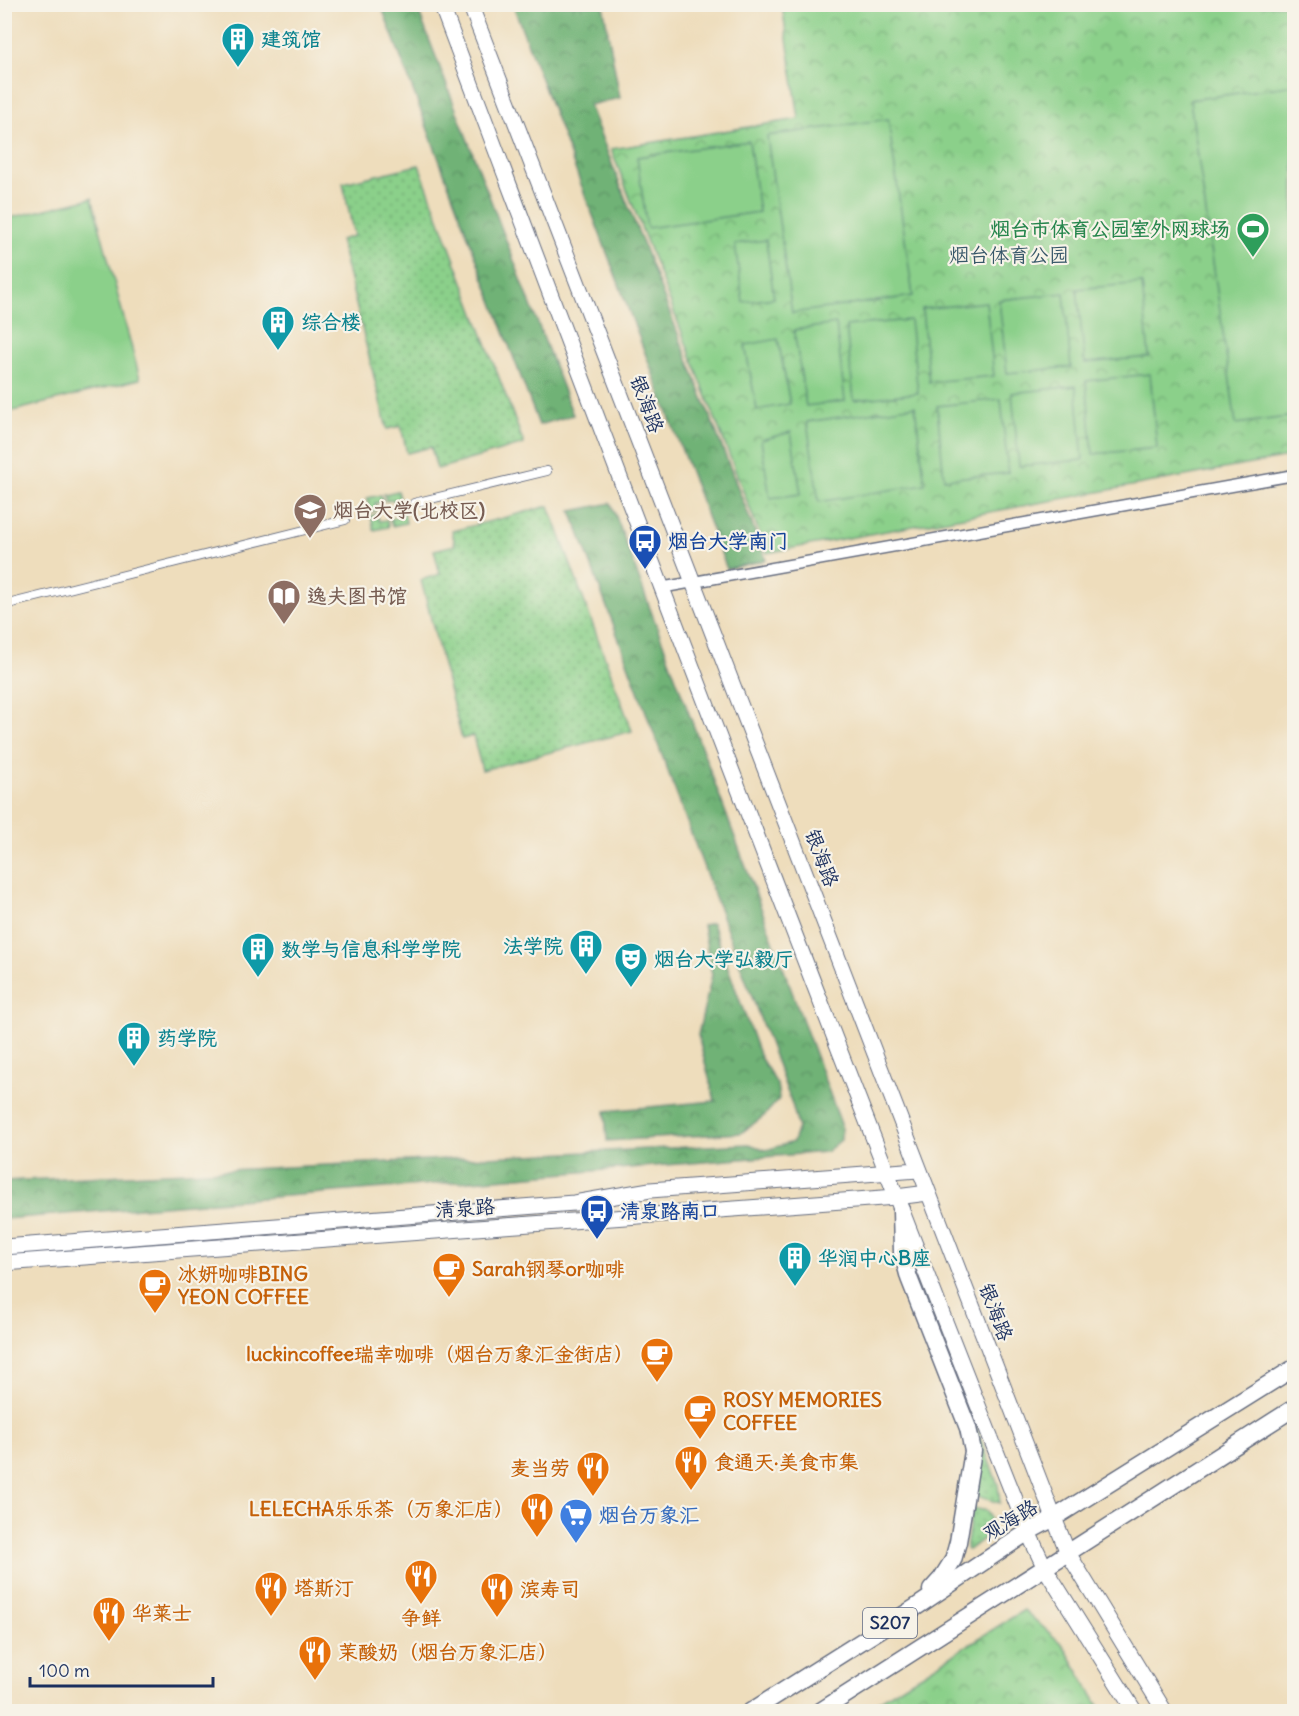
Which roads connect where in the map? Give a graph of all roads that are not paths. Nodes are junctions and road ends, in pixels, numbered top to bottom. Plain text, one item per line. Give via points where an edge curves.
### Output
1 (441, 4) edge
2 (470, 4) edge
3 (547, 471) dead end
4 (1294, 476) edge
5 (414, 503) dead end
6 (345, 520) dead end
7 (693, 581) junction
8 (660, 588) junction
9 (4, 605) edge
10 (918, 1170) junction
11 (887, 1174) junction
12 (928, 1193) junction
13 (898, 1204) junction
14 (4, 1247) edge
15 (4, 1263) edge
16 (1294, 1368) edge
17 (1294, 1408) edge
18 (1054, 1518) junction
19 (1028, 1532) junction
20 (1068, 1553) junction
21 (1045, 1568) junction
22 (916, 1606) junction
23 (750, 1712) edge
24 (819, 1712) edge
25 (1135, 1712) edge
26 (1165, 1712) edge

1 - 8 main road
2 - 7 main road, 银海路
3 - 5 street
4 - 7 street
6 - 9 street
7 - 8 street
7 - 10 main road, 银海路
8 - 11 main road
10 - 11 main road, 清泉路
10 - 12 main road, 银海路
11 - 13 main road
11 - 14 main road, 清泉路 via 650,1190 574,1203
12 - 13 main road, 清泉路
12 - 18 main road, 银海路
13 - 15 main road, 清泉路
13 - 19 main road
13 - 22 main road via 902,1252 909,1278 968,1428 973,1451 953,1560
16 - 18 main road, 观海路 / S207
17 - 20 main road, S207
18 - 19 main road, 观海路 / S207
18 - 20 main road, 银海路
19 - 21 main road
19 - 22 main road, 观海路 / S207
20 - 21 main road, S207
20 - 26 main road, 银海路
21 - 24 main road, S207
21 - 25 main road
22 - 23 main road, 观海路 / S207

